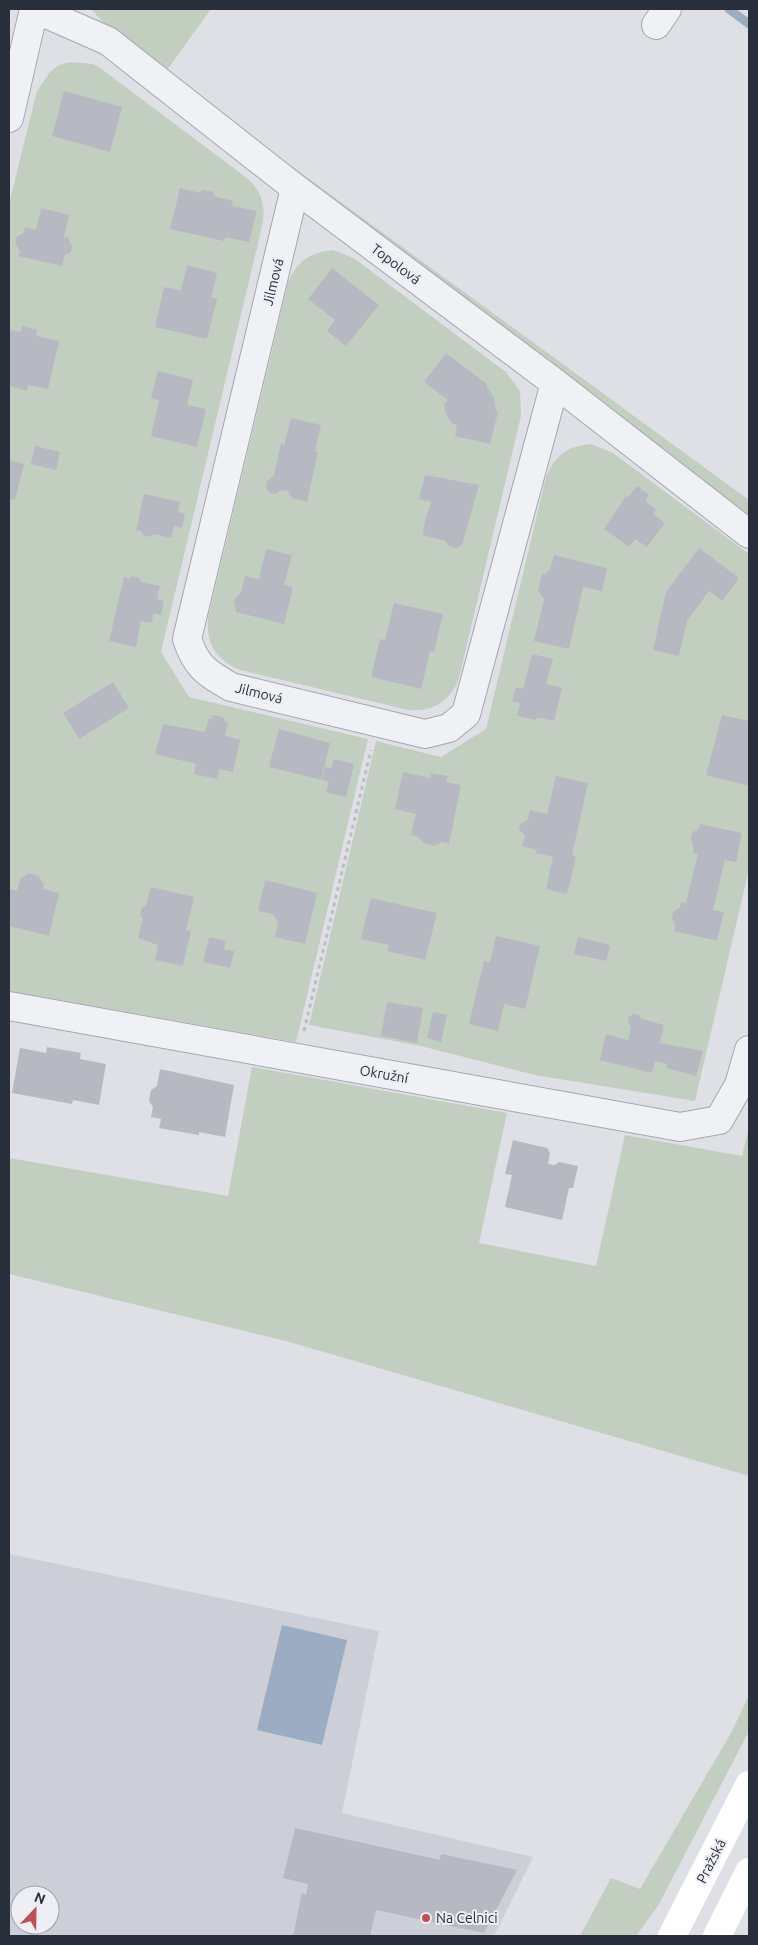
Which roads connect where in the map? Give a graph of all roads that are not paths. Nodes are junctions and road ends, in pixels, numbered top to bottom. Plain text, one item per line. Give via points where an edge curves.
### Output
1 (35, 9) edge
2 (9, 118) edge
3 (295, 188) junction
4 (555, 383) junction
5 (749, 534) edge
6 (9, 1006) edge
7 (749, 1050) edge
8 (749, 1785) edge
9 (749, 1872) edge
10 (672, 1936) edge
11 (717, 1936) edge

1 - 2 street
1 - 3 street, Topolová via 108,41
3 - 4 street, Topolová
3 - 4 street, Jilmová via 187,639 194,660 209,675 231,687 425,734 449,728 466,714
4 - 5 street, Topolová
6 - 7 street, Okružní via 680,1127 719,1120 738,1085
8 - 10 main road, Pražská
9 - 11 main road

